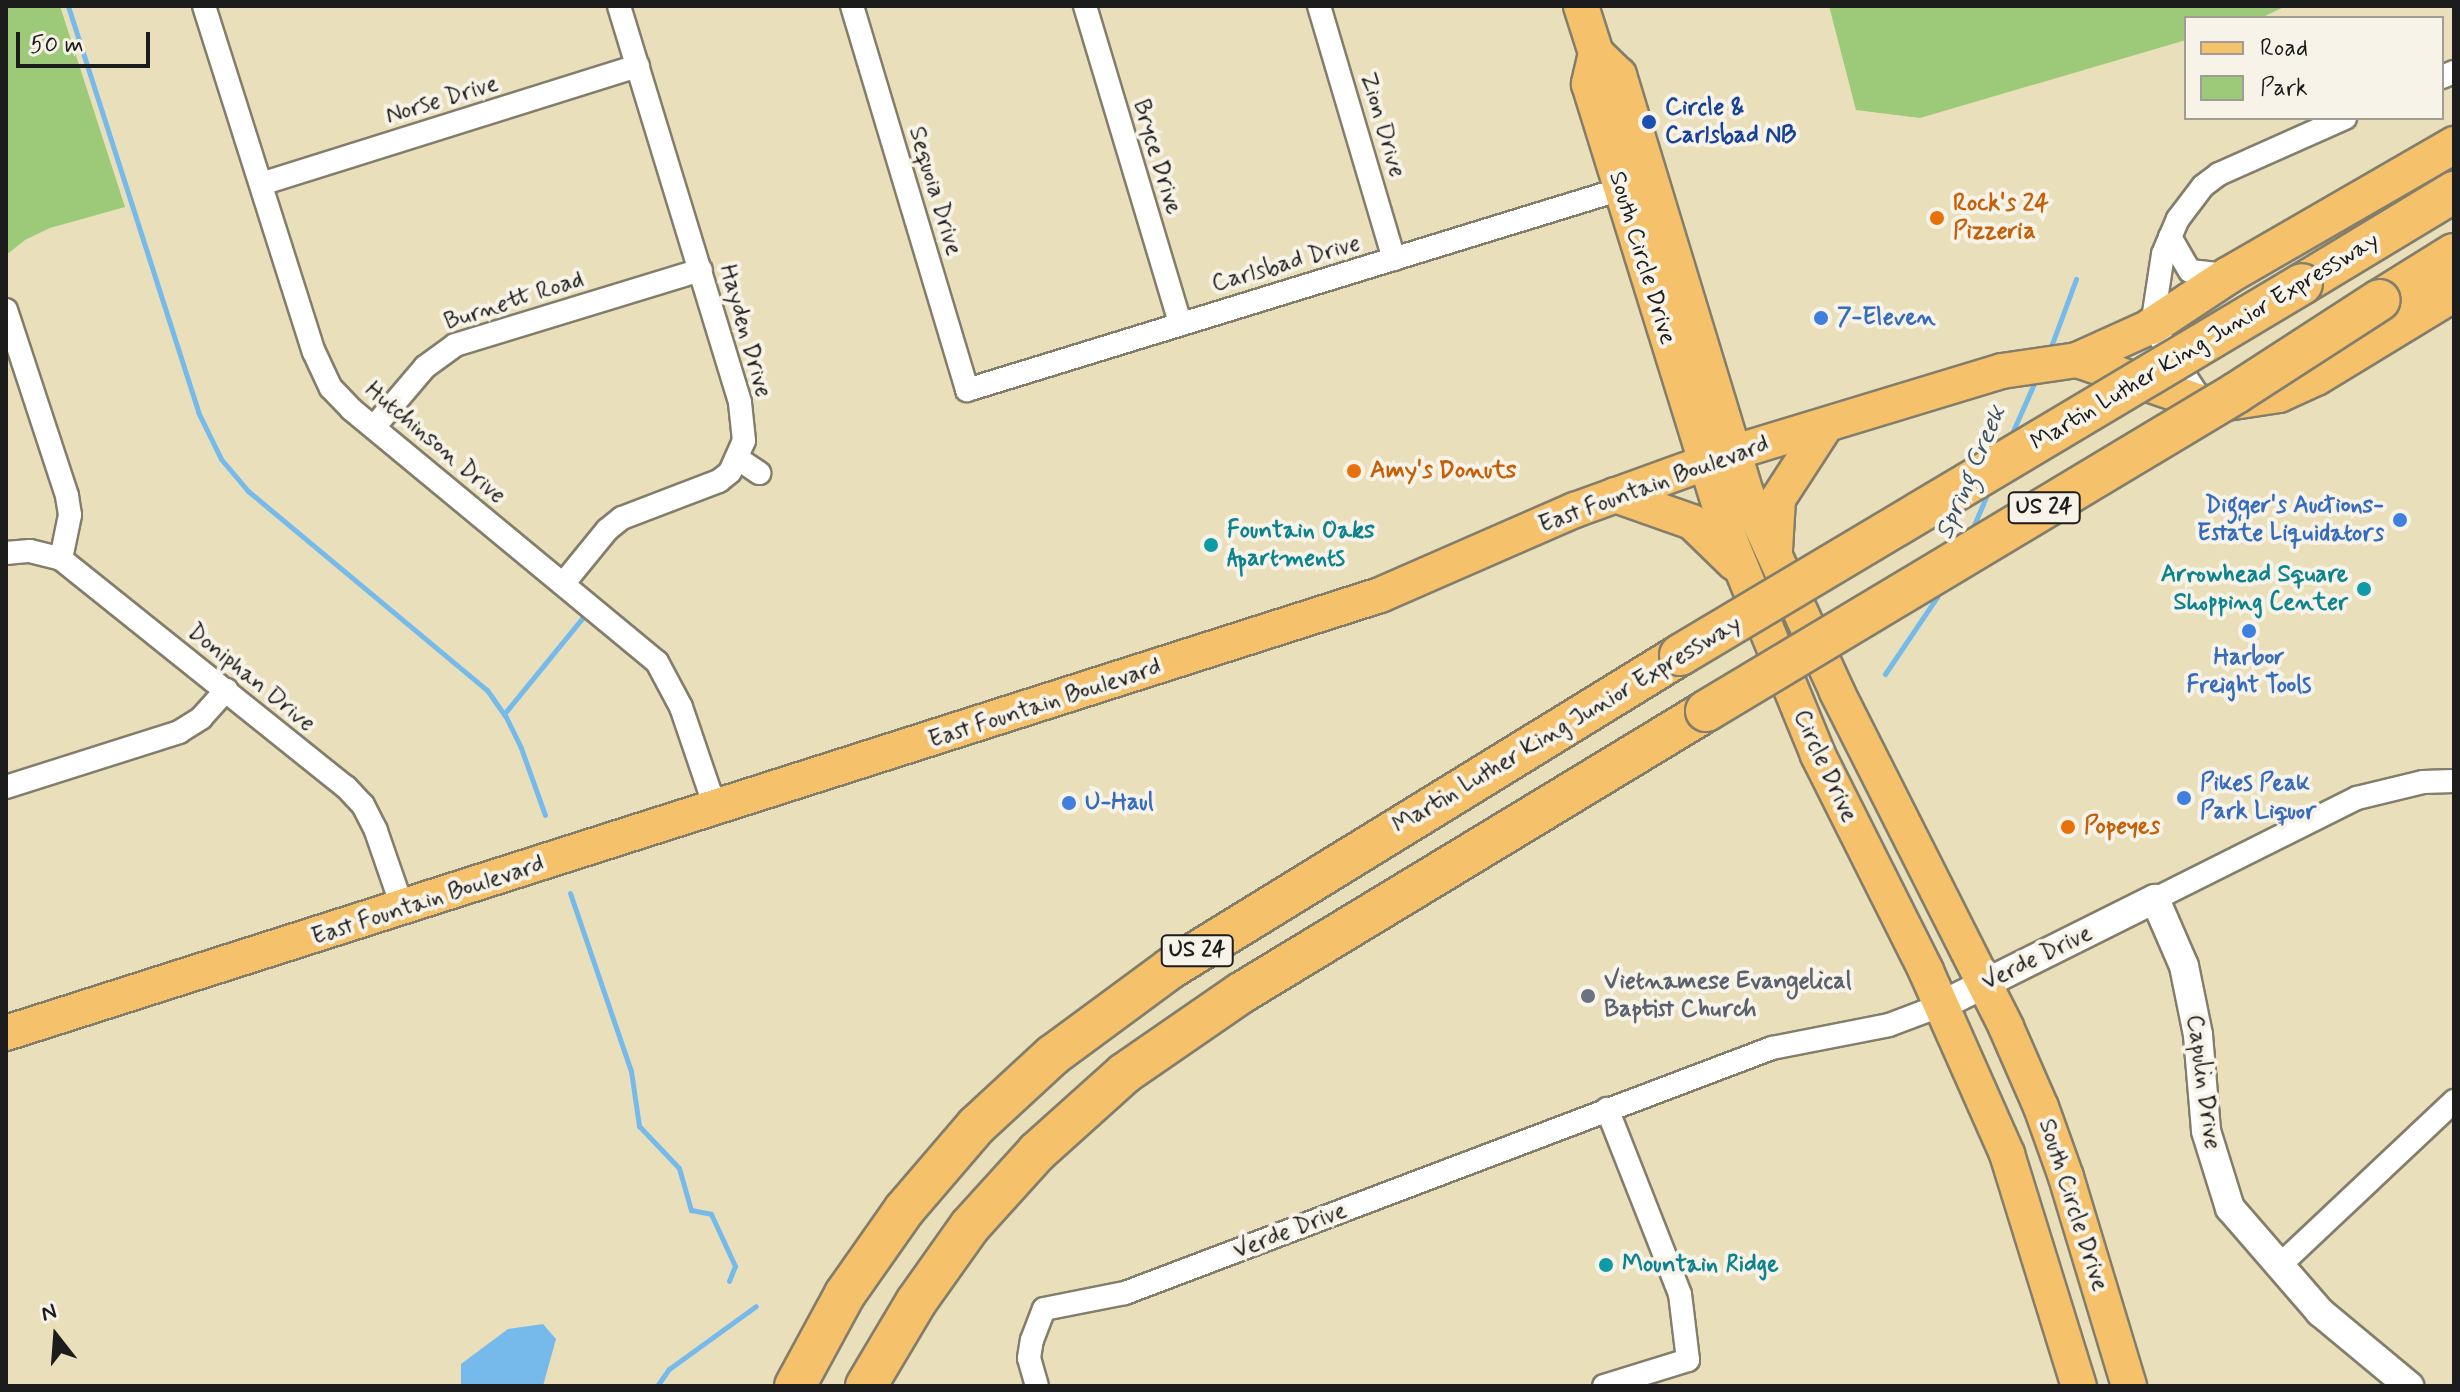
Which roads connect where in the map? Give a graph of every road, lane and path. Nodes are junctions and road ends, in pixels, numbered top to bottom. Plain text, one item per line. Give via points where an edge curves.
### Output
1 (204, 6) edge
2 (619, 6) edge
3 (852, 6) edge
4 (1085, 6) edge
5 (1319, 6) edge
6 (1581, 6) edge
7 (1596, 53) junction
8 (638, 66) junction
9 (2340, 120) edge
10 (2454, 145) edge
11 (261, 184) junction
12 (1621, 189) junction
13 (2454, 192) edge
14 (2170, 237) junction
15 (2454, 254) edge
16 (1394, 259) junction
17 (701, 270) junction
18 (2229, 275) junction
19 (2454, 293) edge
20 (6, 310) edge
21 (1180, 322) junction
22 (2161, 340) junction
23 (2088, 364) junction
24 (967, 390) joint
25 (2203, 403) junction
26 (1826, 425) junction
27 (374, 427) junction
28 (737, 458) junction
29 (1720, 458) junction
30 (759, 473) dead end
31 (1615, 495) junction
32 (6, 553) edge
33 (61, 559) junction
34 (1775, 562) junction
35 (1744, 576) junction
36 (563, 584) junction
37 (226, 690) junction
38 (2454, 781) edge
39 (6, 787) edge
40 (716, 810) junction
41 (2155, 899) junction
42 (403, 909) junction
43 (1984, 985) junction
44 (1942, 1005) junction
45 (2006, 1027) joint
46 (6, 1033) edge
47 (1966, 1060) joint
48 (2454, 1101) edge
49 (1607, 1109) junction
50 (2278, 1267) junction
51 (795, 1386) edge
52 (866, 1386) edge
53 (1037, 1386) edge
54 (1604, 1386) edge
55 (2079, 1386) edge
56 (2129, 1386) edge
57 (2409, 1386) edge

1 - 11 street, Hutchinson Drive
2 - 8 street, Hayden Drive
3 - 24 street, Sequoia Drive
4 - 21 street, Bryce Drive
5 - 16 street, Zion Drive
6 - 7 main road, South Circle Drive
7 - 12 main road, South Circle Drive via 1589,84
7 - 29 main road, South Circle Drive via 1619,75
8 - 11 street, Norse Drive
8 - 17 street, Hayden Drive
9 - 14 street via 2219,174 2190,201
10 - 18 highway
11 - 27 street, Hutchinson Drive via 319,367 331,388
12 - 16 street, Carlsbad Drive
12 - 29 main road, South Circle Drive
13 - 51 highway, Martin Luther King Junior Expressway / US 24, bridge via 1680,655 1171,968 1053,1055 976,1126 904,1210 845,1294
14 - 18 street via 2190,271
14 - 22 street via 2159,272
15 - 52 highway, US 24, bridge via 2236,393 1241,993 1125,1073 1037,1152 970,1226
16 - 21 street, Carlsbad Drive
17 - 27 street, Burnett Road via 455,345 425,367
17 - 28 street, Hayden Drive via 740,402 744,441
18 - 22 highway
19 - 25 highway via 2279,394 2236,404
20 - 33 street via 67,496 70,515
21 - 24 street, Carlsbad Drive
22 - 23 main road, East Fountain Boulevard
22 - 25 street
23 - 25 main road, East Fountain Boulevard
23 - 26 main road, East Fountain Boulevard via 2002,371
26 - 29 main road, East Fountain Boulevard
26 - 34 main road via 1778,499
27 - 36 street, Hutchinson Drive
28 - 30 street
28 - 36 street via 719,481 622,518
29 - 31 main road, East Fountain Boulevard
29 - 34 main road, Circle Drive via 1747,495
29 - 35 main road, Circle Drive
31 - 35 main road via 1692,522
31 - 40 main road, East Fountain Boulevard via 1380,595
32 - 33 street, Doniphan Drive via 30,551
33 - 37 street, Doniphan Drive
34 - 43 main road, Circle Drive
35 - 44 main road, Circle Drive via 1818,755
36 - 40 street, Hutchinson Drive via 657,662 681,707
37 - 39 street via 201,718 179,732
37 - 42 street, Doniphan Drive via 363,805
38 - 41 street, Verde Drive via 2423,782 2357,798
40 - 42 main road, East Fountain Boulevard
41 - 43 street, Verde Drive
41 - 50 street, Capulin Drive via 2184,966 2198,1035 2206,1131 2230,1208
42 - 46 main road, East Fountain Boulevard
43 - 44 street, Verde Drive
43 - 45 main road, Circle Drive
44 - 47 main road, Circle Drive
44 - 49 street, Verde Drive via 1889,1025 1772,1048
45 - 56 main road, South Circle Drive via 2066,1177
47 - 55 main road, South Circle Drive via 2024,1200
48 - 50 street
49 - 53 street, Verde Drive via 1125,1293 1044,1309 1029,1358
49 - 54 street via 1680,1294 1688,1360
50 - 57 street, Capulin Drive via 2320,1312

